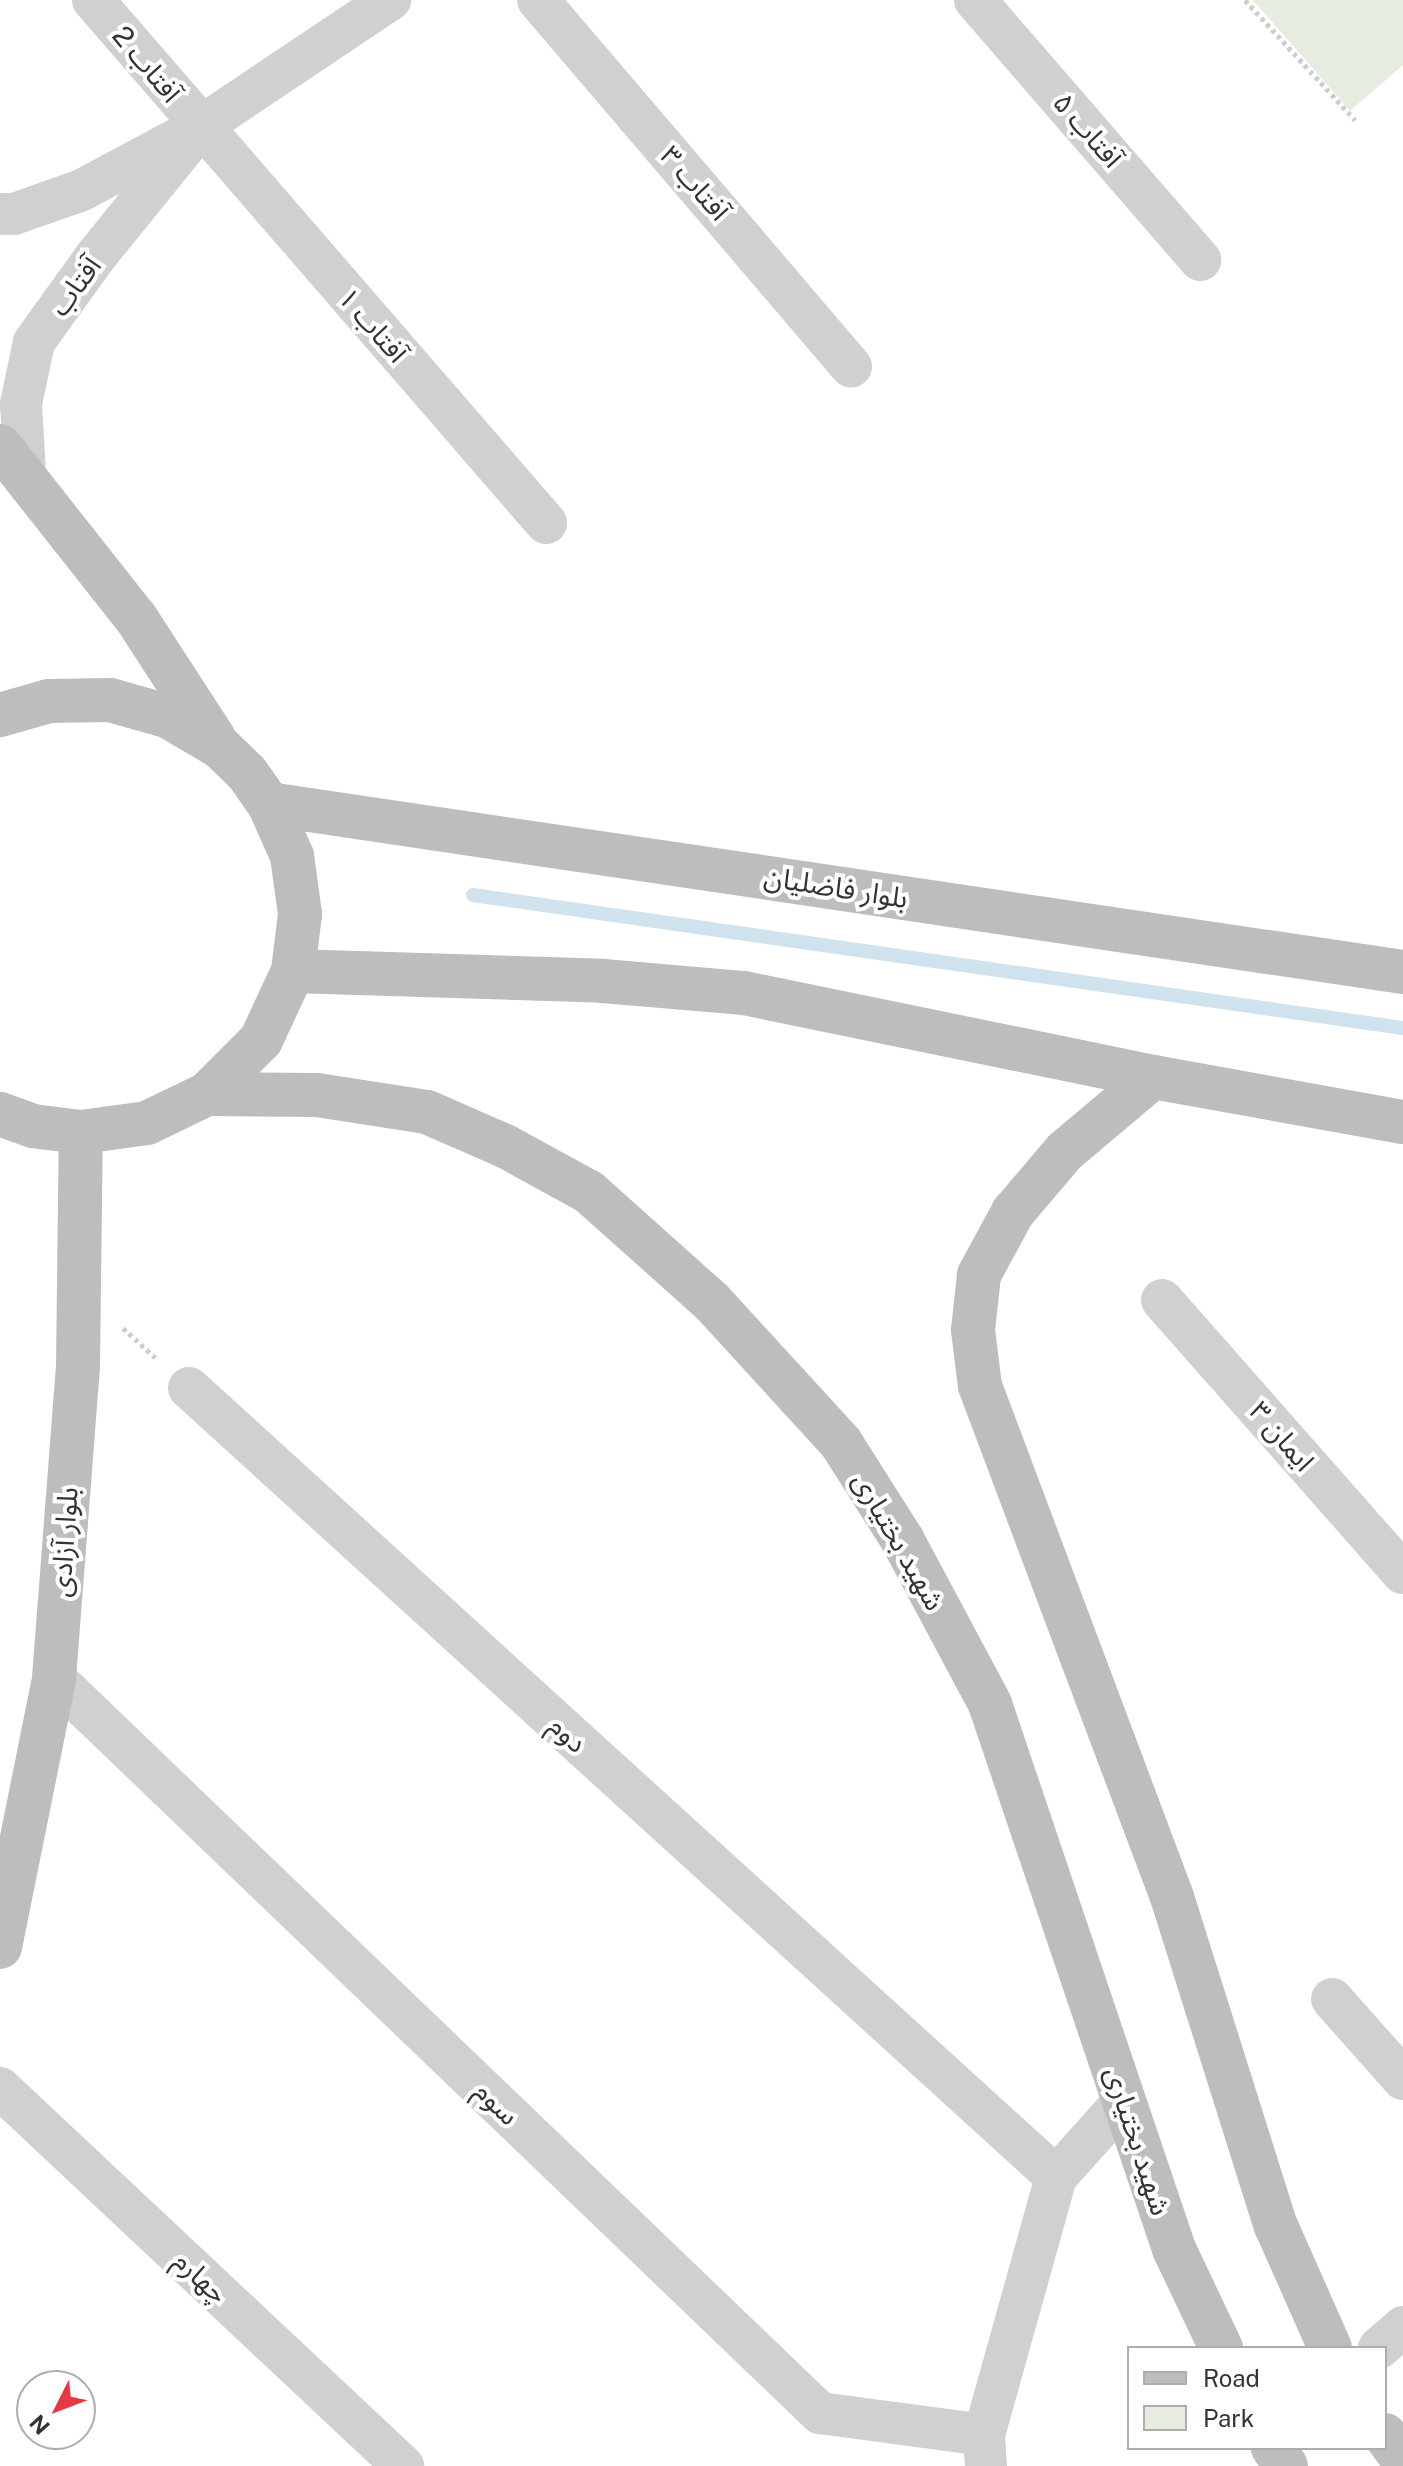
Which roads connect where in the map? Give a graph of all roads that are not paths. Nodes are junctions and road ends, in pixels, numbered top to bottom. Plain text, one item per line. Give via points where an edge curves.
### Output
1 (93, 0) edge
2 (390, 0) edge
3 (538, 0) edge
4 (975, 0) edge
5 (200, 127) junction
6 (0, 214) edge
7 (1200, 260) dead end
8 (851, 366) dead end
9 (12, 460) edge
10 (546, 523) dead end
11 (0, 715) edge
12 (220, 747) junction
13 (269, 804) junction
14 (293, 971) junction
15 (1403, 972) edge
16 (1153, 1077) junction
17 (207, 1094) junction
18 (0, 1114) edge
19 (1403, 1122) edge
20 (81, 1132) junction
21 (1162, 1300) dead end
22 (189, 1388) road end
23 (1403, 1573) edge
24 (54, 1678) junction
25 (0, 1947) edge
26 (1332, 1999) dead end
27 (1403, 2079) edge
28 (0, 2088) edge
29 (1125, 2100) junction
30 (1056, 2177) junction
31 (1403, 2327) edge
32 (1220, 2346) edge
33 (1329, 2346) edge
34 (1381, 2346) edge
35 (1387, 2438) edge
36 (985, 2451) edge
37 (1403, 2460) edge
38 (403, 2466) edge

1 - 5 street, آفتاب 2
2 - 5 street, آفتاب
3 - 8 street, آفتاب ۳
4 - 7 street, آفتاب ۵
5 - 6 street, آفتاب via 82,190
5 - 9 street, آفتاب via 34,342
5 - 10 street, آفتاب ۱
9 - 12 main road via 136,618
11 - 12 main road via 49,701 110,700 167,716
12 - 13 main road
13 - 14 main road via 292,856 300,914
13 - 15 main road, بلوار فاضلیان
14 - 16 main road via 603,981 744,993
14 - 17 main road via 261,1040
16 - 19 main road
16 - 33 main road via 1065,1151 1013,1212 979,1275 973,1330 980,1386 1172,1897 1276,2226
17 - 20 main road via 147,1123
17 - 29 main road, شهید بختیاری via 317,1095 427,1112 505,1146 589,1192 723,1314 841,1443 902,1539 990,1704
18 - 20 main road via 33,1126
20 - 24 main road, بلوار آزادی via 81,1290
21 - 23 street, ایمان ۳
22 - 30 street, دوم
24 - 25 main road, بلوار آزادی
24 - 36 street, سوم via 820,2413
26 - 27 street
28 - 38 street, چهارم
29 - 30 street
29 - 32 main road, شهید بختیاری via 1174,2249
30 - 36 street
31 - 34 street
35 - 37 main road

